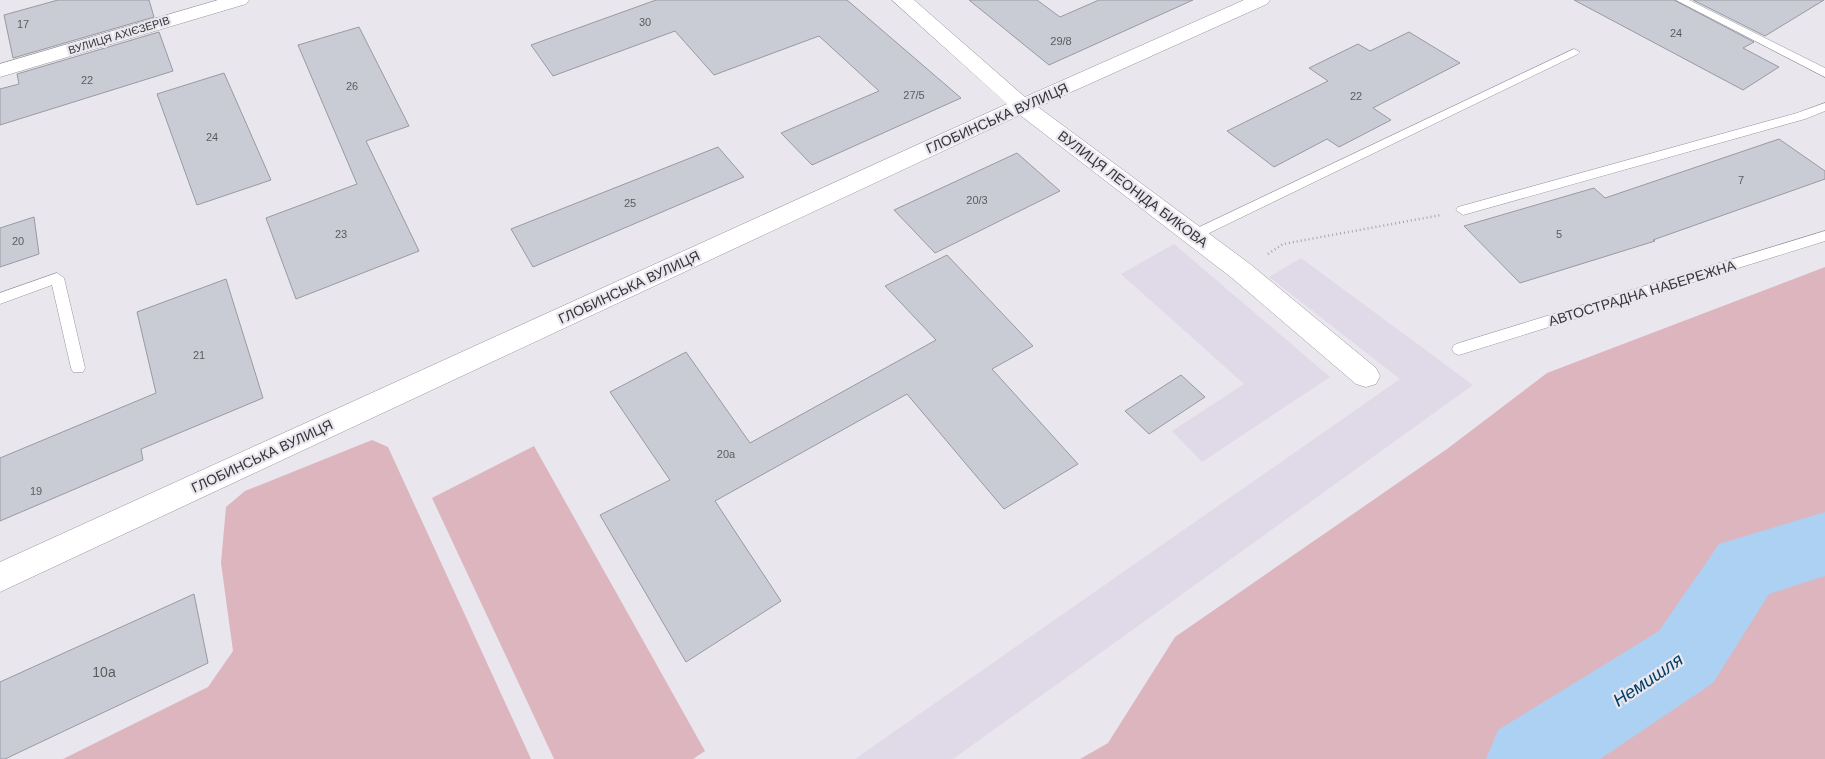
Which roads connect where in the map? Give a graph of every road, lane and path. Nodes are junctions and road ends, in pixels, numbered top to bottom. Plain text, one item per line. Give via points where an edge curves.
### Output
1 (237, 0) edge
2 (902, 0) edge
3 (1260, 0) edge
4 (1681, 0) edge
5 (1574, 52) dead end
6 (0, 71) edge
7 (1825, 73) edge
8 (1022, 106) junction
9 (1825, 107) edge
10 (1463, 210) joint
11 (1194, 235) junction
12 (1825, 236) edge
13 (1241, 271) junction
14 (0, 299) edge
15 (1459, 349) dead end
16 (78, 368) dead end
17 (1366, 376) dead end
18 (0, 577) edge

1 - 6 street, ВУЛИЦЯ АХІЄЗЕРІВ
2 - 8 street, ВУЛИЦЯ ЛЕОНІДА БИКОВА
3 - 8 street, ГЛОБИНСЬКА ВУЛИЦЯ
4 - 7 lane
5 - 11 lane
8 - 11 street, ВУЛИЦЯ ЛЕОНІДА БИКОВА
8 - 18 street, ГЛОБИНСЬКА ВУЛИЦЯ
9 - 10 lane
10 - 13 path via 1283,244
11 - 13 street, ВУЛИЦЯ ЛЕОНІДА БИКОВА
12 - 15 lane, АВТОСТРАДНА НАБЕРЕЖНА
13 - 17 street, ВУЛИЦЯ ЛЕОНІДА БИКОВА
14 - 16 lane via 57,278

